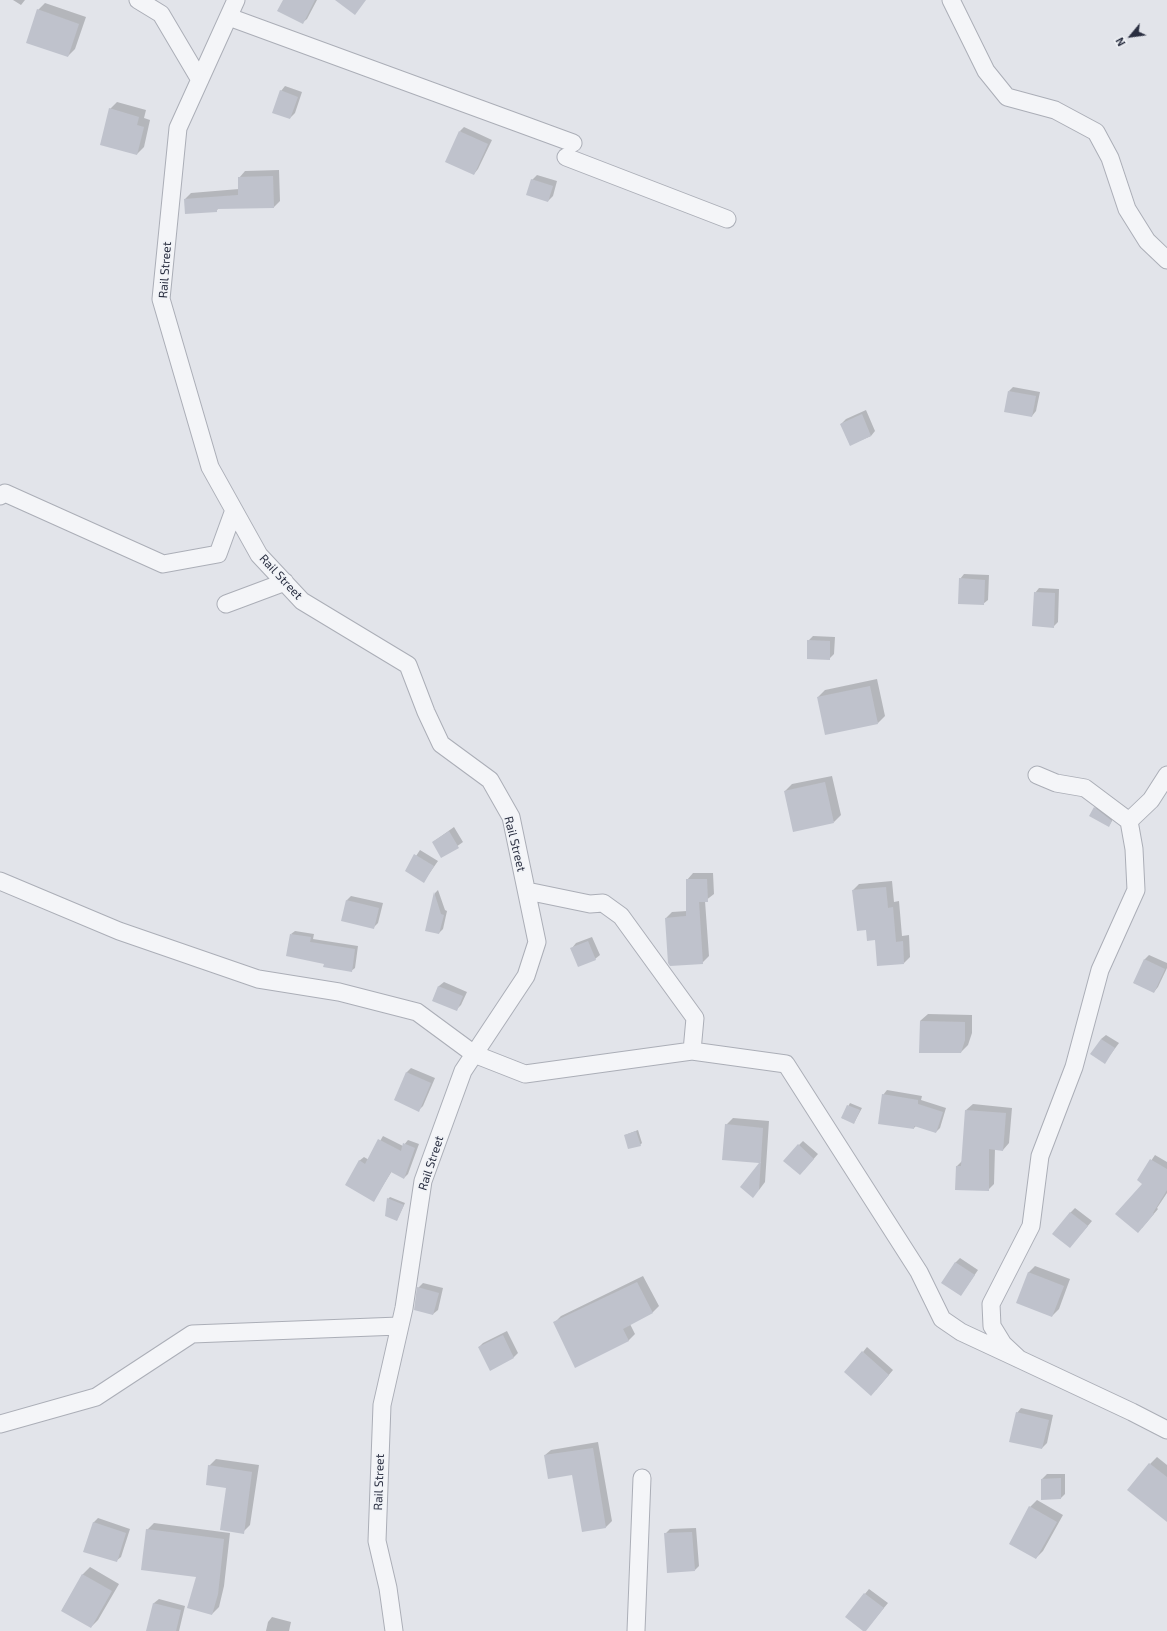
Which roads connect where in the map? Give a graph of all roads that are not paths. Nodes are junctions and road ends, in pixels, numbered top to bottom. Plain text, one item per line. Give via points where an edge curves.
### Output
1 (138, 0) edge
2 (236, 0) edge
3 (951, 0) edge
4 (229, 17) junction
5 (200, 80) junction
6 (727, 219) dead end
7 (1167, 260) edge
8 (2, 493) edge
9 (234, 510) junction
10 (285, 582) junction
11 (226, 604) dead end
12 (1037, 775) dead end
13 (1167, 775) edge
14 (1129, 821) junction
15 (0, 881) edge
16 (526, 891) junction
17 (692, 1051) junction
18 (474, 1054) junction
19 (399, 1326) junction
20 (1019, 1359) junction
21 (0, 1424) edge
22 (1167, 1430) edge
23 (642, 1478) dead end
24 (394, 1631) edge
25 (636, 1631) edge

1 - 5 street via 161,14
2 - 4 street, Rail Street
3 - 7 street via 986,71 1007,97 1055,110 1096,132 1110,158 1127,209 1147,241
4 - 5 street, Rail Street
4 - 6 street via 569,150
5 - 9 street, Rail Street via 178,128 161,299 210,467
8 - 9 street via 163,564 218,554
9 - 10 street, Rail Street via 259,555
10 - 11 street
10 - 16 street, Rail Street via 302,601 408,665 441,744 490,780 511,817
12 - 14 street via 1056,783 1085,788
13 - 14 street via 1151,800
14 - 20 street via 1134,849 1136,890 1100,970 1074,1067 1040,1156 1031,1226 991,1304 992,1326 1003,1344
15 - 18 street via 119,931 258,979 339,992 417,1012
16 - 17 street via 590,904 602,903 621,916 695,1018
16 - 18 street, Rail Street via 537,942 526,976
17 - 18 street via 525,1074
17 - 20 street via 786,1064 919,1272 942,1319 961,1332
18 - 19 street, Rail Street via 463,1071 423,1181
19 - 21 street via 192,1334 96,1397
19 - 24 street, Rail Street via 382,1405 377,1541 388,1588
20 - 22 street
23 - 25 street

